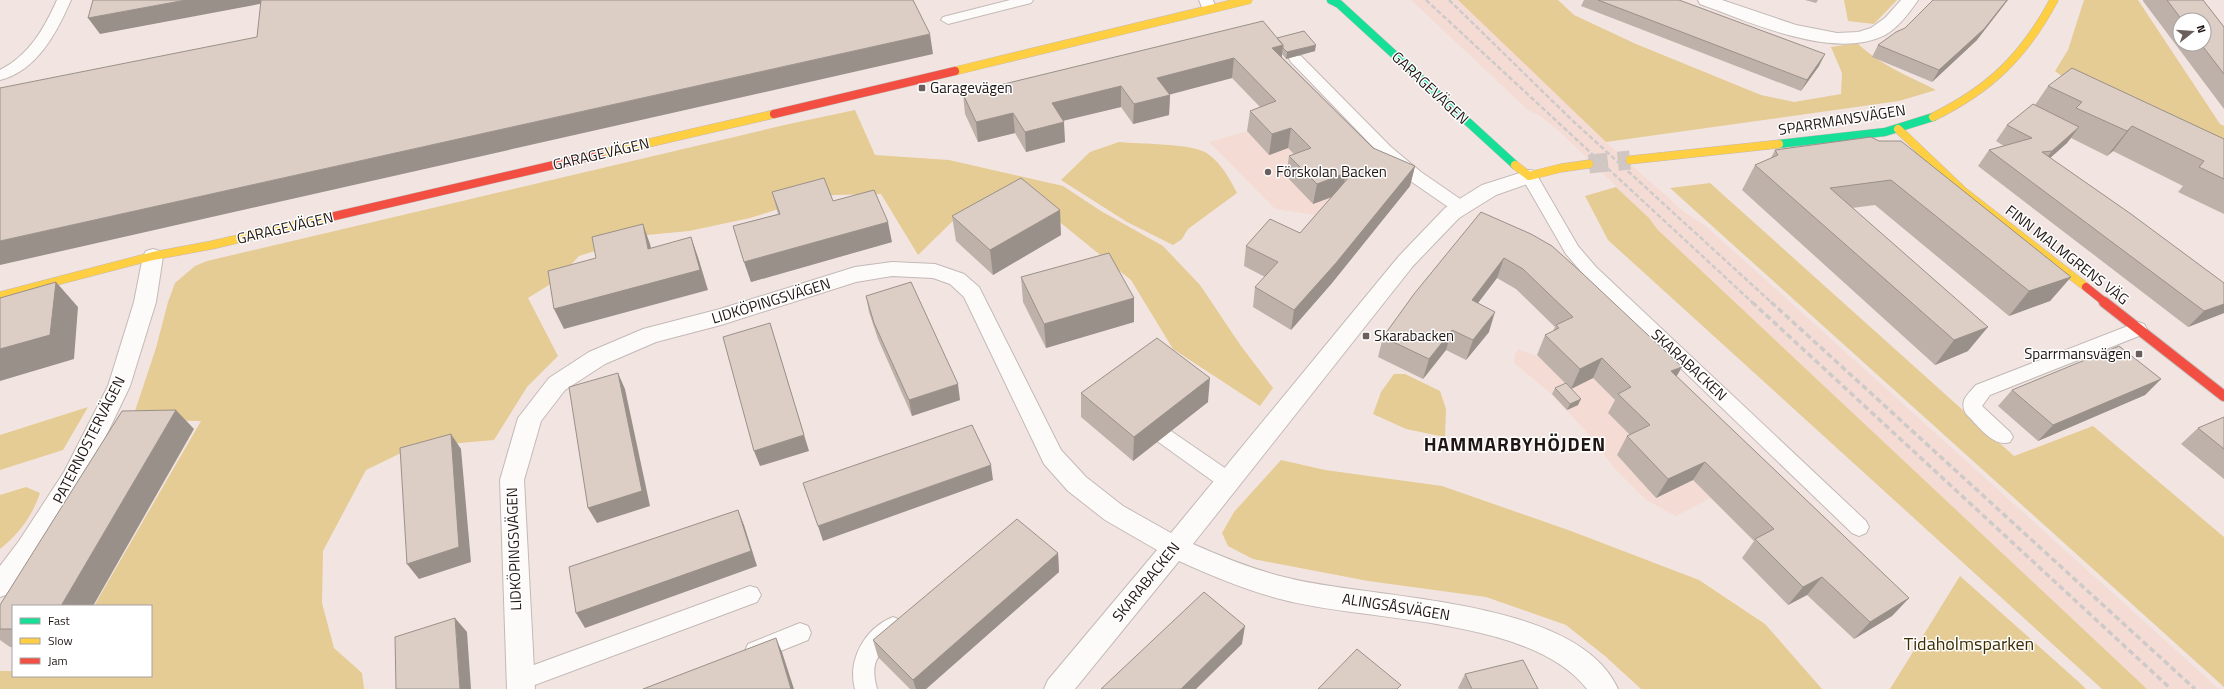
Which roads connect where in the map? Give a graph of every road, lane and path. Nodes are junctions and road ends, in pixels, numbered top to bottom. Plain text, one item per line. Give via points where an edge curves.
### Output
1 (64, 0) edge
2 (1026, 0) edge
3 (1248, 0) edge
4 (1331, 0) edge
5 (1706, 0) edge
6 (1910, 0) edge
7 (2054, 0) edge
8 (1208, 4) edge
9 (948, 20) dead end
10 (1296, 59) edge
11 (0, 76) edge
12 (1898, 129) junction
13 (1630, 160) tunnel mouth
14 (1589, 164) tunnel mouth
15 (1530, 176) junction
16 (1460, 208) junction
17 (153, 256) junction
18 (0, 296) edge
19 (2138, 329) junction
20 (2224, 396) edge
21 (1164, 436) edge
22 (2003, 436) dead end
23 (1228, 481) junction
24 (1859, 527) dead end
25 (1174, 547) junction
26 (0, 586) edge
27 (750, 595) dead end
28 (908, 613) edge
29 (800, 633) dead end
30 (736, 659) edge
31 (521, 684) edge
32 (866, 689) edge
33 (1058, 689) edge
34 (1604, 689) edge

1 - 11 lane via 53,27 41,44 22,64
2 - 9 lane
3 - 8 street, GARAGEVÄGEN
4 - 15 street, GARAGEVÄGEN via 1339,4 1498,150
5 - 6 street via 1788,29 1835,38 1879,32
7 - 12 street, SPARRMANSVÄGEN via 2037,34 2000,76 1937,116
8 - 17 street, GARAGEVÄGEN via 1034,53 212,245
10 - 16 lane via 1386,151 1415,176
12 - 13 street, SPARRMANSVÄGEN
12 - 19 street, FINN MALMGRENS VÄG via 1963,191
14 - 15 street
15 - 16 street, SKARABACKEN via 1489,190
15 - 24 lane, SKARABACKEN via 1572,250 1590,271
16 - 23 street, SKARABACKEN via 1452,213 1406,261
17 - 18 street, GARAGEVÄGEN
17 - 26 street, PATERNOSTERVÄGEN via 145,302 119,386 73,479 28,549
19 - 20 street, FINN MALMGRENS VÄG
19 - 22 lane via 1983,390 1972,402 1973,409
21 - 23 lane
23 - 25 street, SKARABACKEN
25 - 31 street, LIDKÖPINGSVÄGEN via 1114,513 1077,484 1052,457 972,292 957,279 935,271 892,269 856,275 721,317 651,335 597,358 557,384 530,418 512,480
25 - 33 street, SKARABACKEN
25 - 34 street, ALINGSÅSVÄGEN via 1218,567 1284,589 1487,622 1525,634 1564,652 1588,669
27 - 31 lane
28 - 32 lane via 870,648 861,676
29 - 30 lane

